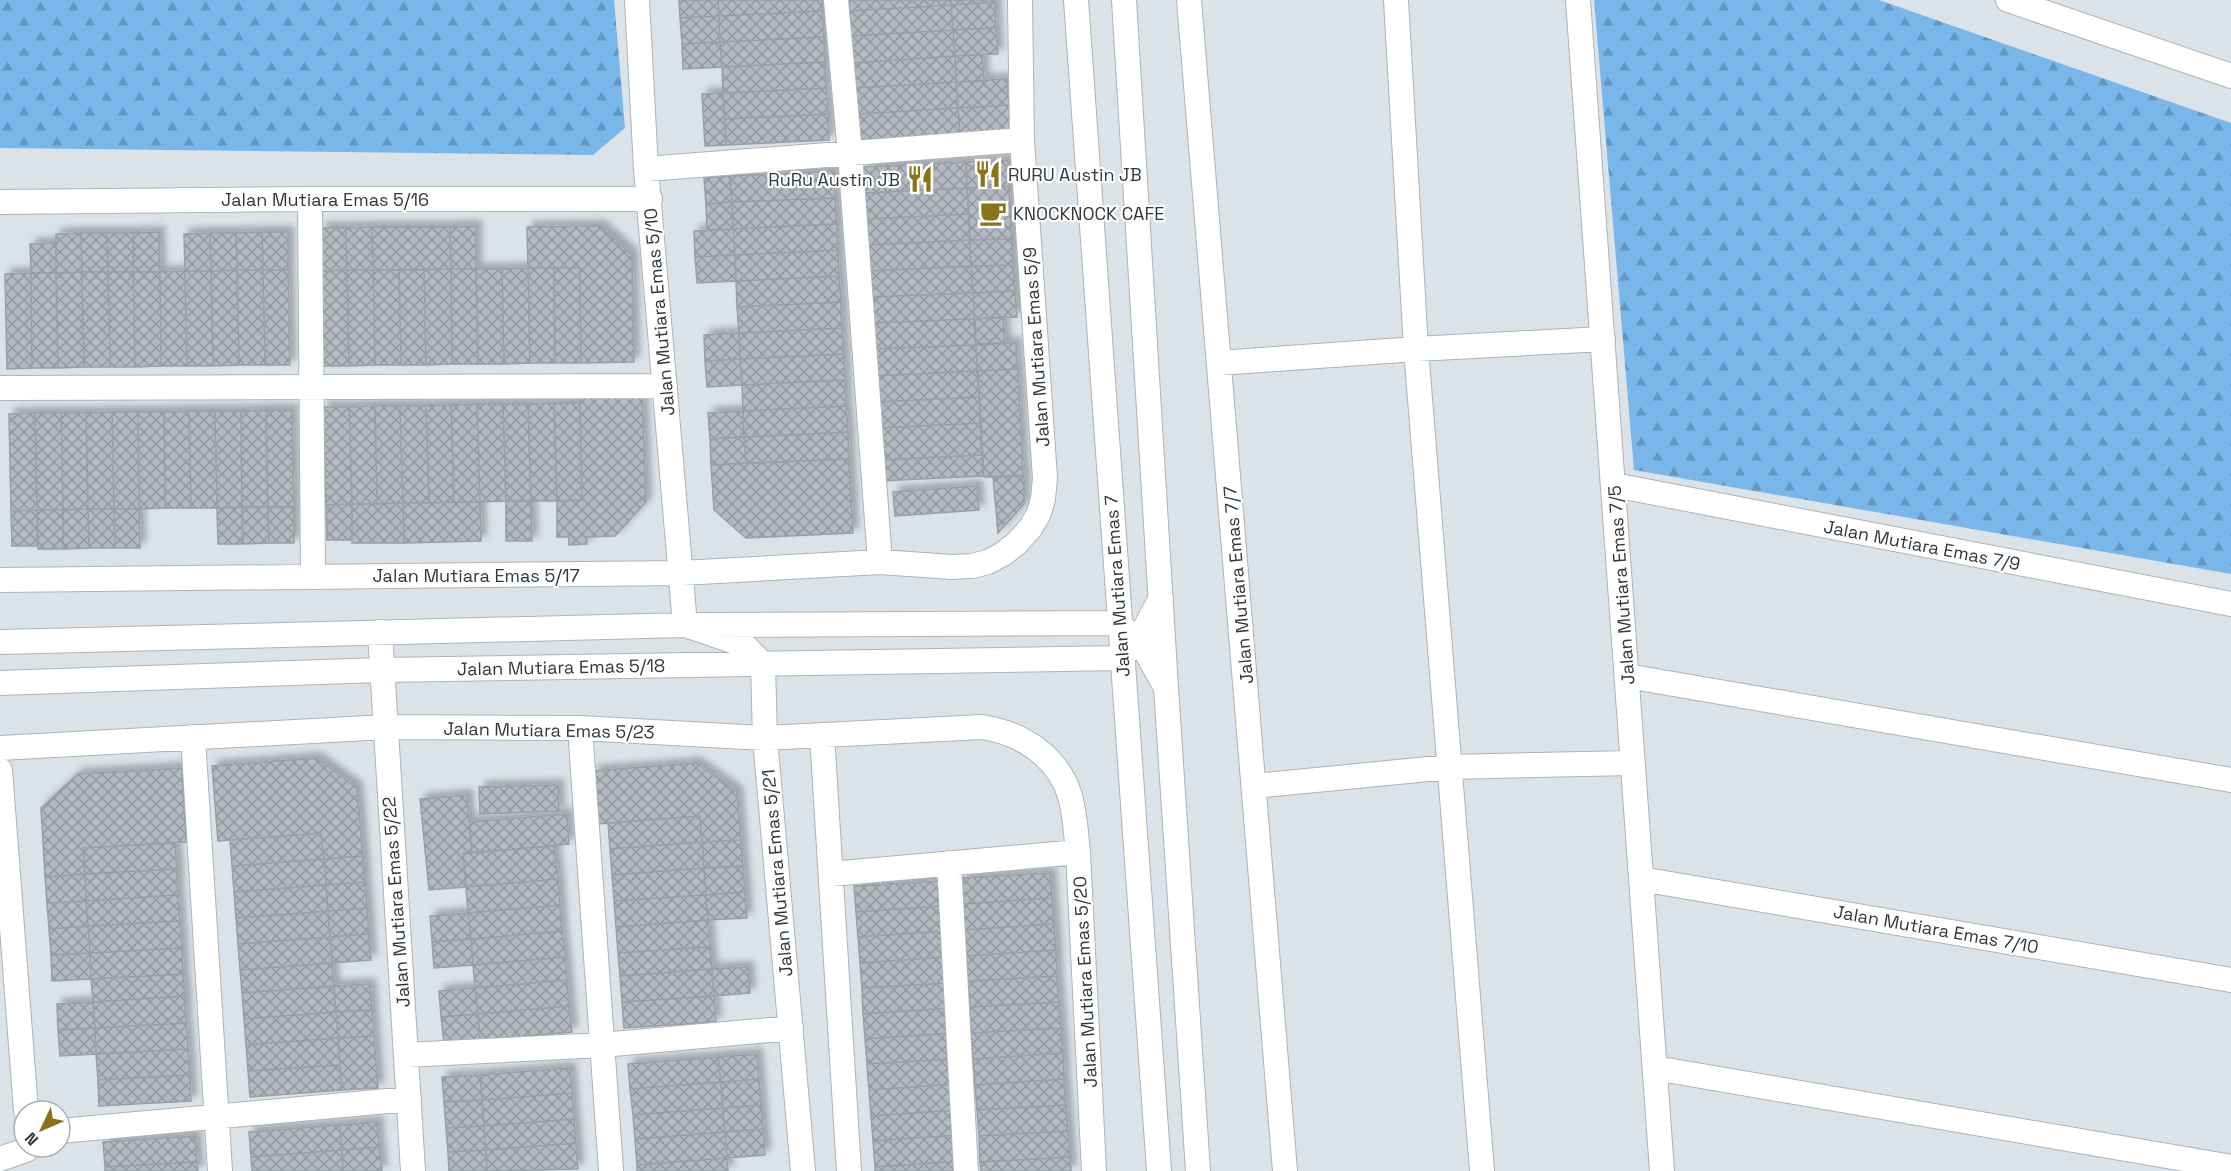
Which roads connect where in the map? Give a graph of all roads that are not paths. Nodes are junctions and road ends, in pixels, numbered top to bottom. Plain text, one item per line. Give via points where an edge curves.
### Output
1 (637, 0) edge
2 (836, 0) edge
3 (1020, 0) edge
4 (1076, 0) edge
5 (1124, 0) edge
6 (1189, 0) edge
7 (1396, 0) edge
8 (1578, 0) edge
9 (2008, 0) edge
10 (2231, 76) edge
11 (1022, 140) junction
12 (850, 153) junction
13 (646, 169) junction
14 (310, 199) junction
15 (650, 199) junction
16 (0, 202) edge
17 (1603, 339) junction
18 (1416, 349) junction
19 (1219, 363) junction
20 (665, 386) junction
21 (312, 387) junction
22 (0, 388) edge
23 (1614, 485) junction
24 (880, 562) junction
25 (952, 567) joint
26 (681, 573) junction
27 (313, 577) junction
28 (0, 580) edge
29 (1161, 598) junction
30 (2231, 604) edge
31 (685, 625) junction
32 (380, 632) junction
33 (1126, 640) junction
34 (0, 642) edge
35 (763, 664) junction
36 (382, 670) junction
37 (1627, 676) junction
38 (0, 683) edge
39 (1166, 688) junction
40 (386, 727) junction
41 (580, 728) junction
42 (822, 735) junction
43 (193, 737) junction
44 (765, 738) junction
45 (0, 748) edge
46 (1632, 763) junction
47 (1449, 767) junction
48 (0, 770) edge
49 (2231, 780) edge
50 (1254, 786) junction
51 (1069, 793) joint
52 (1078, 852) junction
53 (949, 863) junction
54 (831, 874) junction
55 (1641, 879) junction
56 (2231, 980) edge
57 (791, 1028) junction
58 (602, 1045) junction
59 (406, 1055) junction
60 (1655, 1068) junction
61 (25, 1099) edge
62 (409, 1100) junction
63 (216, 1118) junction
64 (72, 1130) edge
65 (2231, 1167) edge
66 (220, 1171) edge
67 (413, 1171) edge
68 (611, 1171) edge
69 (803, 1171) edge
70 (849, 1171) edge
71 (966, 1171) edge
72 (1094, 1171) edge
73 (1159, 1171) edge
74 (1198, 1171) edge
75 (1286, 1171) edge
76 (1482, 1171) edge
77 (1662, 1171) edge

1 - 13 street, Jalan Mutiara Emas 5/10
2 - 12 street
3 - 11 street, Jalan Mutiara Emas 5/9
4 - 33 street, Jalan Mutiara Emas 7
5 - 29 street
6 - 19 street, Jalan Mutiara Emas 7/7
7 - 18 street
8 - 17 street, Jalan Mutiara Emas 7/5
9 - 10 street
11 - 12 street
11 - 25 street, Jalan Mutiara Emas 5/9 via 1046,478 1043,499 1031,527 1010,549 988,562
12 - 13 street
12 - 24 street
13 - 15 street, Jalan Mutiara Emas 5/10
14 - 15 street, Jalan Mutiara Emas 5/16
14 - 16 street, Jalan Mutiara Emas 5/16
14 - 21 street
15 - 20 street, Jalan Mutiara Emas 5/10
17 - 18 street
17 - 23 street, Jalan Mutiara Emas 7/5
18 - 19 street
18 - 47 street
19 - 50 street, Jalan Mutiara Emas 7/7
20 - 21 street
20 - 26 street, Jalan Mutiara Emas 5/10
21 - 22 street
21 - 27 street
23 - 30 street, Jalan Mutiara Emas 7/9
23 - 37 street, Jalan Mutiara Emas 7/5
24 - 25 street, Jalan Mutiara Emas 5/17
24 - 26 street, Jalan Mutiara Emas 5/17
26 - 27 street, Jalan Mutiara Emas 5/17
26 - 31 street, Jalan Mutiara Emas 5/10
27 - 28 street, Jalan Mutiara Emas 5/17
29 - 33 street via 1150,619
29 - 39 street
31 - 32 street
31 - 33 street
31 - 35 street via 744,645
32 - 34 street
32 - 36 street, Jalan Mutiara Emas 5/22
33 - 35 street, Jalan Mutiara Emas 5/18
33 - 39 street via 1153,662
33 - 73 street, Jalan Mutiara Emas 7
35 - 36 street, Jalan Mutiara Emas 5/18
35 - 44 street, Jalan Mutiara Emas 5/21
36 - 38 street, Jalan Mutiara Emas 5/18
36 - 40 street, Jalan Mutiara Emas 5/22
37 - 46 street, Jalan Mutiara Emas 7/5
37 - 49 street
39 - 74 street
40 - 41 street, Jalan Mutiara Emas 5/23
40 - 43 street, Jalan Mutiara Emas 5/23
40 - 59 street, Jalan Mutiara Emas 5/22
41 - 44 street, Jalan Mutiara Emas 5/23
41 - 58 street
42 - 44 street, Jalan Mutiara Emas 5/23
42 - 51 street, Jalan Mutiara Emas 5/23 via 982,727 999,730 1028,742 1042,753
42 - 54 street
43 - 45 street, Jalan Mutiara Emas 5/23
43 - 63 street
44 - 57 street, Jalan Mutiara Emas 5/21
46 - 47 street
46 - 55 street, Jalan Mutiara Emas 7/5
47 - 50 street
47 - 76 street
48 - 61 street
50 - 75 street, Jalan Mutiara Emas 7/7
51 - 52 street, Jalan Mutiara Emas 5/20
52 - 53 street
52 - 72 street, Jalan Mutiara Emas 5/20
53 - 54 street
53 - 71 street
54 - 70 street
55 - 56 street, Jalan Mutiara Emas 7/10
55 - 60 street, Jalan Mutiara Emas 7/5
57 - 58 street
57 - 69 street, Jalan Mutiara Emas 5/21
58 - 59 street
58 - 68 street
59 - 62 street, Jalan Mutiara Emas 5/22
60 - 65 street
60 - 77 street, Jalan Mutiara Emas 7/5
62 - 63 street
62 - 67 street, Jalan Mutiara Emas 5/22
63 - 64 street
63 - 66 street

